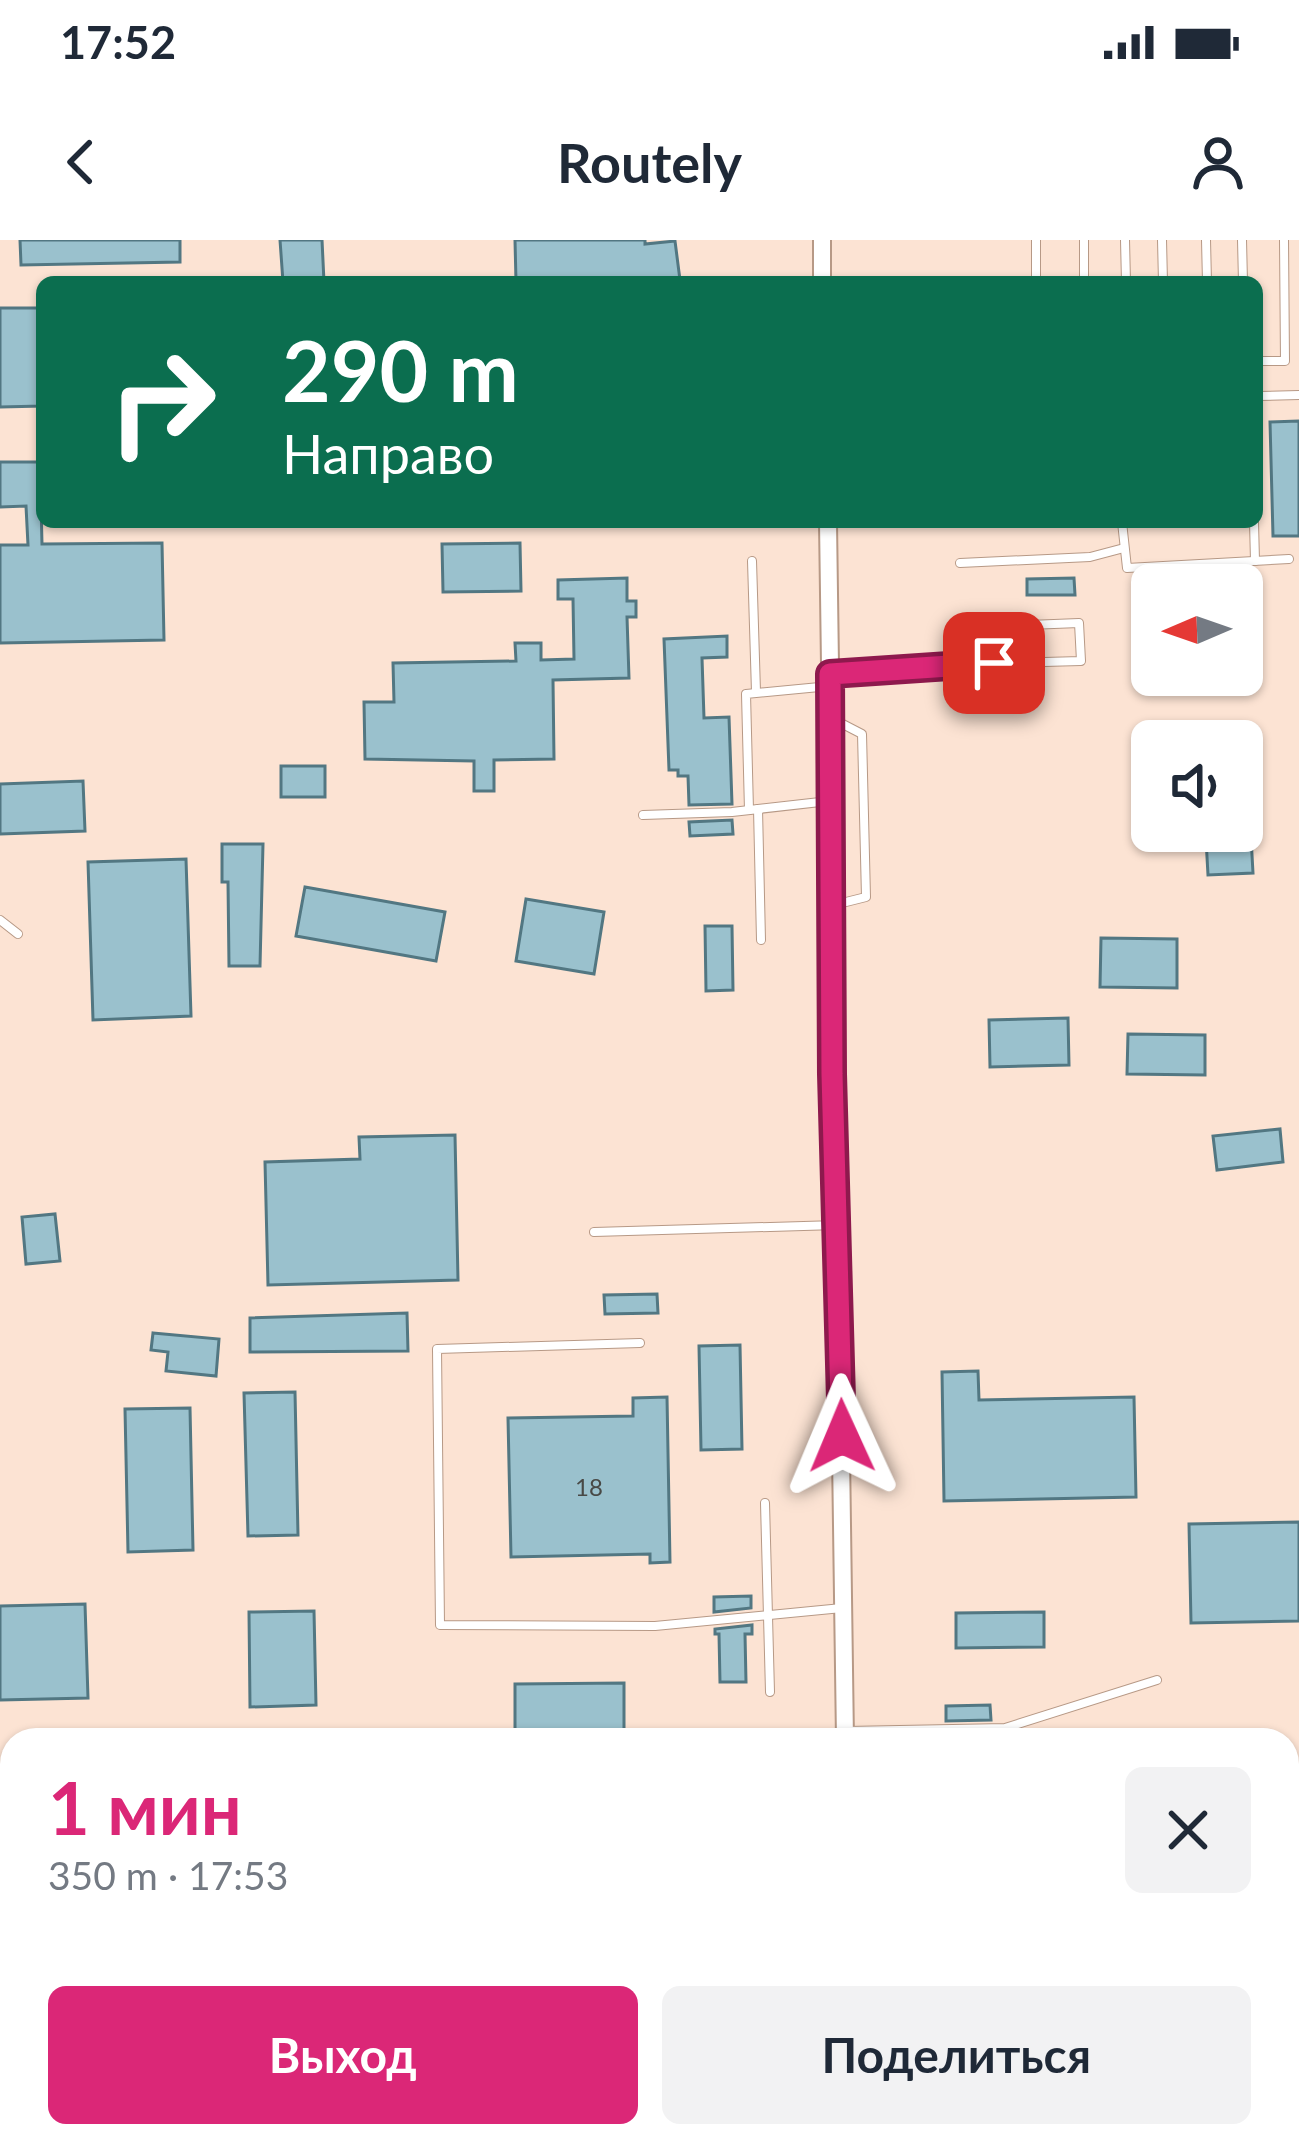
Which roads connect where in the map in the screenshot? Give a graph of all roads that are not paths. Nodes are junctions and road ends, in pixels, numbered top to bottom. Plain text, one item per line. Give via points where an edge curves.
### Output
1 (822, 240) edge
2 (1036, 240) edge
3 (1084, 240) edge
4 (1125, 240) edge
5 (1162, 240) edge
6 (1206, 240) edge
7 (1242, 240) edge
8 (1284, 240) edge
9 (823, 276) edge
10 (1036, 276) edge
11 (1084, 276) edge
12 (1126, 276) edge
13 (1163, 276) edge
14 (1207, 276) edge
15 (1243, 276) edge
16 (1263, 361) edge
17 (1299, 395) edge
18 (1263, 396) edge
19 (828, 528) edge
20 (1122, 528) edge
21 (1254, 528) edge
22 (1124, 548) junction
23 (1288, 560) dead end
24 (752, 561) dead end
25 (1256, 561) junction
26 (960, 563) dead end
27 (950, 664) junction
28 (830, 680) junction
29 (756, 692) junction
30 (830, 717) junction
31 (830, 801) junction
32 (753, 810) junction
33 (643, 815) dead end
34 (832, 905) junction
35 (0, 920) edge
36 (18, 934) dead end
37 (761, 940) dead end
38 (839, 1225) junction
39 (594, 1232) dead end
40 (640, 1343) dead end
41 (765, 1503) dead end
42 (844, 1608) junction
43 (768, 1613) junction
44 (1157, 1680) dead end
45 (770, 1692) dead end
46 (845, 1728) edge
47 (1004, 1728) edge

1 - 9 street
2 - 10 lane
3 - 11 lane
4 - 12 lane
5 - 13 lane
6 - 14 lane
7 - 15 lane
8 - 16 lane via 1285,361
17 - 18 lane
19 - 28 street
20 - 22 lane
21 - 25 lane
22 - 25 lane via 1127,568
22 - 26 lane
23 - 25 lane
24 - 29 lane
27 - 27 lane via 1081,661 1079,623 950,628
27 - 28 lane
28 - 29 lane
28 - 30 street
29 - 32 lane via 746,694
30 - 31 street
30 - 34 lane via 862,734 866,897
31 - 32 lane
31 - 34 street
32 - 33 lane
32 - 37 lane
34 - 38 street
35 - 36 lane
38 - 39 lane
38 - 42 street
40 - 43 lane via 437,1348 440,1625 656,1626
41 - 43 lane
42 - 43 lane
42 - 46 street
43 - 45 lane
44 - 47 lane

